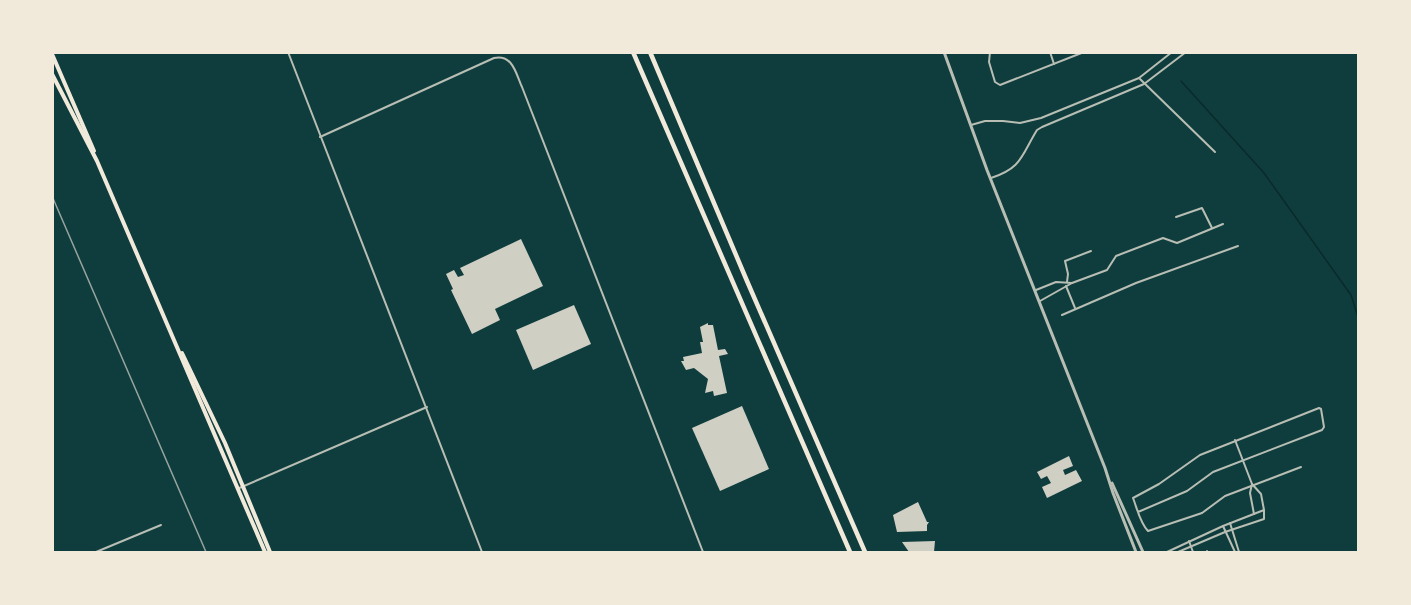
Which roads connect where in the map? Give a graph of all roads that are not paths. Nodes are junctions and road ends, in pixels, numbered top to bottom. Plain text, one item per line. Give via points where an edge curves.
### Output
1 (288, 52) edge
2 (633, 52) edge
3 (650, 52) edge
4 (944, 52) edge
5 (990, 52) edge
6 (1050, 52) edge
7 (1084, 52) edge
8 (1172, 52) edge
9 (1186, 52) edge
10 (52, 54) edge
11 (1054, 64) junction
12 (52, 74) edge
13 (1139, 78) junction
14 (1144, 84) junction
15 (971, 125) junction
16 (320, 137) junction
17 (1215, 153) dead end
18 (97, 160) junction
19 (991, 178) junction
20 (1176, 217) dead end
21 (1223, 224) dead end
22 (1212, 228) junction
23 (1238, 246) dead end
24 (1091, 250) dead end
25 (1066, 284) junction
26 (1036, 290) junction
27 (1040, 301) junction
28 (1075, 308) junction
29 (1062, 315) dead end
30 (177, 345) junction
31 (427, 407) junction
32 (1235, 440) junction
33 (1242, 461) junction
34 (1301, 467) dead end
35 (1109, 479) junction
36 (1252, 484) junction
37 (243, 486) junction
38 (237, 489) junction
39 (1264, 510) junction
40 (1138, 512) junction
41 (1254, 514) junction
42 (1230, 524) junction
43 (161, 525) dead end
44 (1223, 526) junction
45 (1232, 530) junction
46 (1225, 532) junction
47 (1189, 541) junction
48 (1191, 547) junction
49 (96, 552) edge
50 (265, 552) edge
51 (270, 552) edge
52 (482, 552) edge
53 (703, 552) edge
54 (850, 552) edge
55 (865, 552) edge
56 (1136, 552) edge
57 (1143, 552) edge
58 (1167, 552) edge
59 (1178, 552) edge
60 (1193, 552) edge
61 (1237, 552) edge

1 - 16 street
2 - 54 highway
3 - 55 highway
4 - 15 street
5 - 11 street via 995,82 1000,85
6 - 11 street
7 - 11 street
8 - 13 street
9 - 14 street
10 - 18 main road
12 - 18 main road
13 - 14 street
13 - 15 street via 1030,121
14 - 17 street
14 - 19 street via 1037,130 1017,164
15 - 19 street
16 - 31 street
16 - 53 street via 494,58 501,57 512,64
18 - 30 main road
19 - 26 street
20 - 22 street via 1202,208
21 - 22 street
22 - 25 street via 1176,243 1163,238 1116,256 1107,270
23 - 28 street
24 - 25 street via 1065,261
25 - 26 street via 1056,282
25 - 27 street
25 - 28 street
26 - 27 street
27 - 35 street
28 - 29 street
30 - 37 main road
30 - 38 main road
31 - 37 street
31 - 52 street
32 - 33 street
32 - 33 street via 1321,409 1323,429
32 - 40 street via 1200,455 1159,484 1133,496
33 - 36 street
33 - 40 street
34 - 36 street
35 - 56 street
35 - 57 street
36 - 39 street via 1261,494
36 - 40 street via 1225,496 1202,513 1148,531
36 - 41 street
37 - 38 street
37 - 51 main road
38 - 50 main road
39 - 41 street
39 - 45 street via 1265,519
41 - 42 street
42 - 44 street
42 - 45 street
43 - 49 street
44 - 46 street
44 - 47 street
45 - 46 street
45 - 61 street
46 - 48 street
46 - 61 street
47 - 48 street
47 - 58 street
48 - 59 street
48 - 60 street

